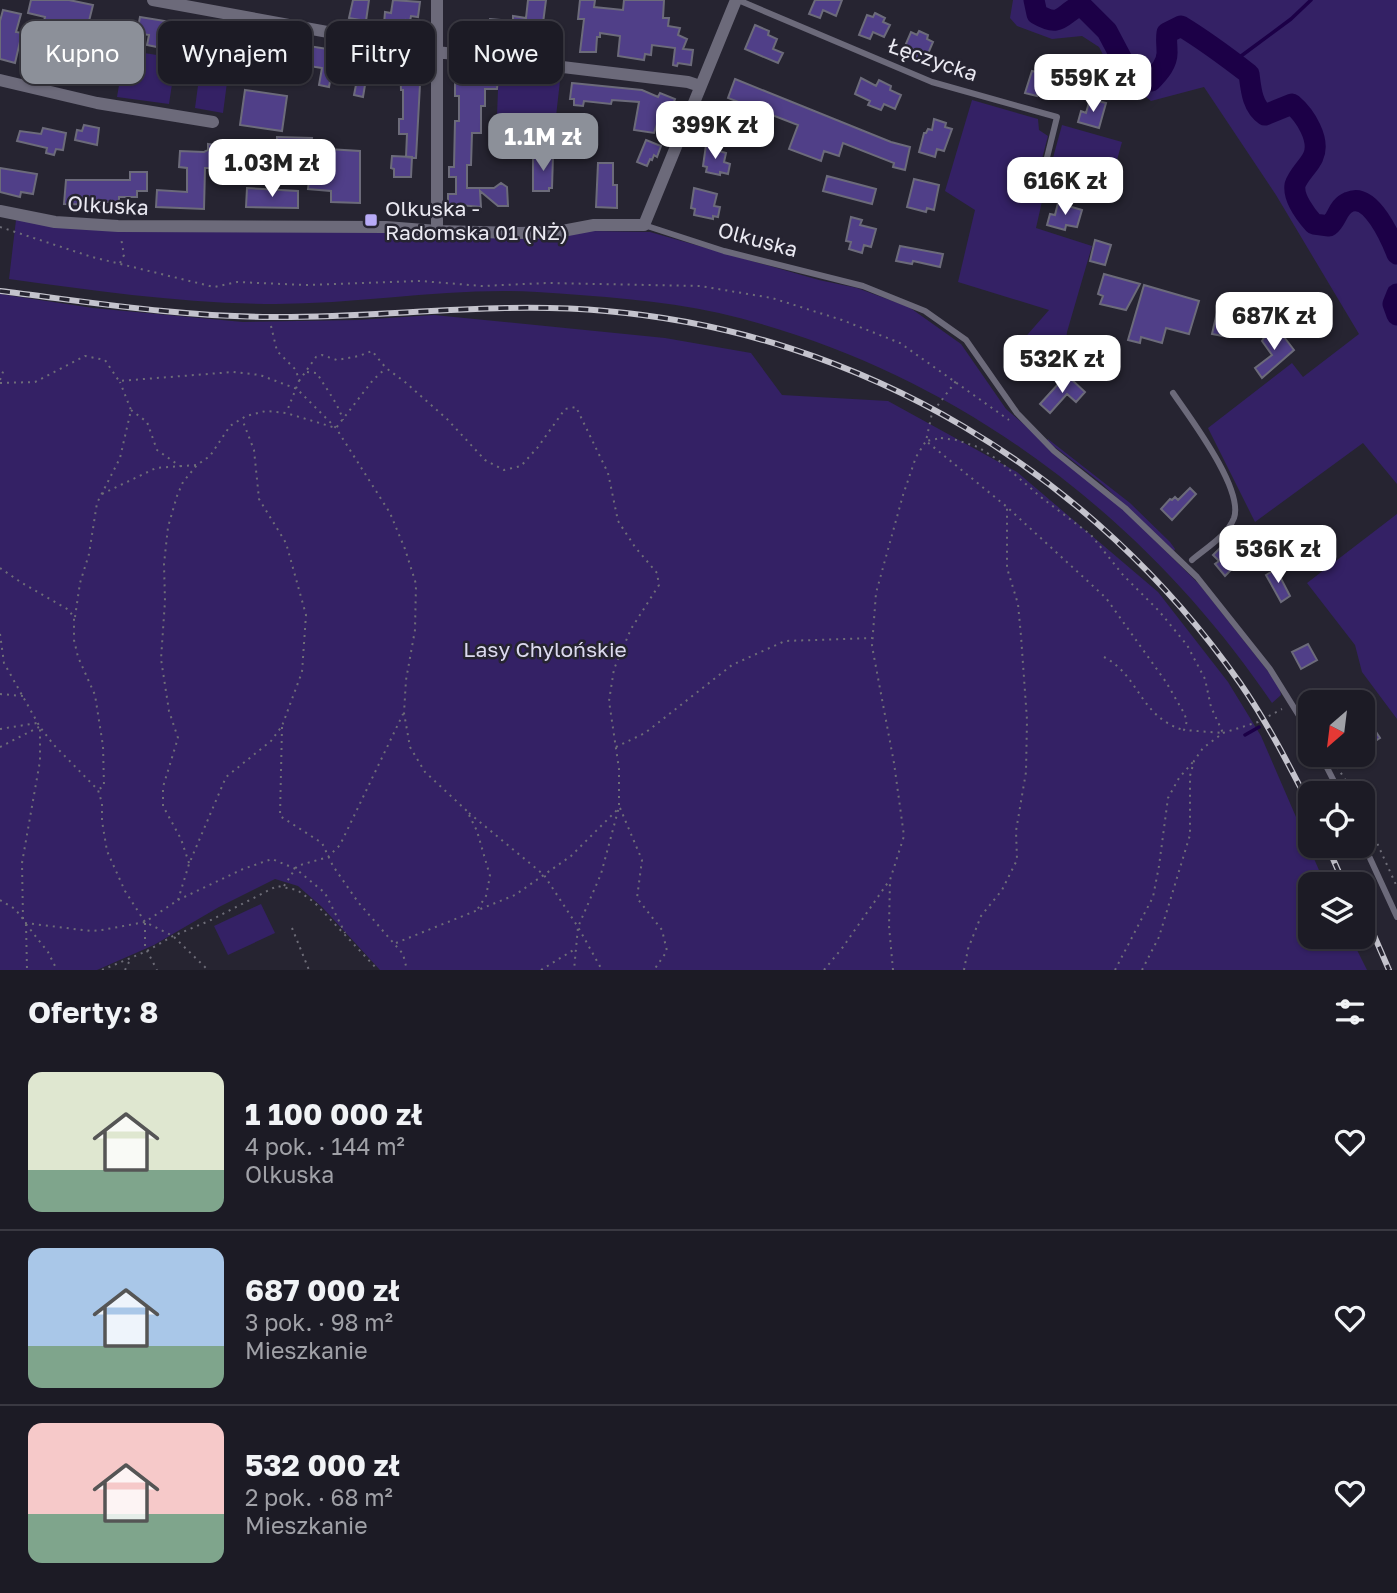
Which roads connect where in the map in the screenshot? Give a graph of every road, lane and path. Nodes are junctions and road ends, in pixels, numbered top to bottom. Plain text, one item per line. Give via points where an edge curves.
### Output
1 (152, 0) edge
2 (437, 0) edge
3 (737, 0) edge
4 (437, 52) junction
5 (0, 80) edge
6 (700, 86) junction
7 (214, 122) dead end
8 (1041, 182) dead end
9 (0, 211) edge
10 (644, 225) junction
11 (118, 226) junction
12 (0, 227) edge
13 (437, 231) junction
14 (120, 264) junction
15 (271, 326) dead end
16 (386, 368) junction
17 (4, 369) dead end
18 (306, 371) junction
19 (119, 380) junction
20 (0, 381) edge
21 (299, 381) junction
22 (957, 381) junction
23 (297, 389) junction
24 (1173, 394) dead end
25 (131, 410) junction
26 (286, 413) junction
27 (242, 419) junction
28 (343, 421) junction
29 (336, 428) junction
30 (1033, 429) junction
31 (926, 441) junction
32 (197, 466) junction
33 (181, 467) junction
34 (102, 494) junction
35 (1007, 507) junction
36 (1192, 560) dead end
37 (0, 568) edge
38 (74, 618) junction
39 (0, 634) edge
40 (873, 638) junction
41 (1104, 657) dead end
42 (0, 661) edge
43 (4, 663) junction
44 (0, 694) edge
45 (23, 696) junction
46 (1291, 702) junction
47 (404, 713) junction
48 (1298, 714) edge
49 (38, 723) junction
50 (282, 726) junction
51 (40, 727) junction
52 (0, 729) edge
53 (1184, 730) junction
54 (1223, 733) junction
55 (0, 747) edge
56 (616, 747) junction
57 (1194, 761) junction
58 (98, 790) junction
59 (619, 807) junction
60 (467, 811) junction
61 (1375, 838) edge
62 (328, 857) junction
63 (1370, 858) edge
64 (189, 864) junction
65 (296, 869) junction
66 (544, 875) junction
67 (890, 880) junction
68 (283, 887) junction
69 (1397, 887) edge
70 (0, 900) edge
71 (178, 900) junction
72 (477, 910) junction
73 (1397, 917) edge
74 (23, 919) junction
75 (145, 922) junction
76 (25, 923) junction
77 (578, 927) junction
78 (292, 928) dead end
79 (173, 936) junction
80 (347, 937) junction
81 (395, 943) junction
82 (576, 948) junction
83 (147, 951) junction
84 (132, 956) junction
85 (27, 970) edge
86 (57, 970) edge
87 (102, 970) edge
88 (125, 970) edge
89 (157, 970) edge
90 (208, 970) edge
91 (309, 970) edge
92 (378, 970) edge
93 (407, 970) edge
94 (541, 970) edge
95 (574, 970) edge
96 (602, 970) edge
97 (654, 970) edge
98 (824, 970) edge
99 (893, 970) edge
100 (964, 970) edge
101 (1115, 970) edge
102 (1142, 970) edge

1 - 4 street
2 - 4 street
3 - 6 street, Łęczycka
3 - 8 lane, Łęczycka via 932,82 1057,117
4 - 6 street
4 - 13 street
5 - 7 street via 97,103
6 - 10 street, Łęczycka
9 - 11 street, Olkuska via 55,222
10 - 13 street, Olkuska via 594,225 557,232
10 - 30 lane, Olkuska via 724,251 863,286 925,311 966,340
11 - 13 street, Olkuska
11 - 14 path via 124,256
12 - 14 path
14 - 22 path via 214,287 237,282 421,281 482,286 700,286 772,298 842,320 900,343
15 - 21 path via 277,351 296,370
16 - 18 path via 372,351 337,360 322,355
16 - 28 path
16 - 56 path via 447,419 485,460 505,470 521,466 565,409 576,407 608,472 618,521 657,573 659,585 631,628 614,669 610,701
17 - 20 path
18 - 21 path
18 - 28 path via 317,373
19 - 20 path via 105,360 85,356 34,382
19 - 23 path via 233,372 260,375
19 - 25 path
21 - 23 path
22 - 30 path via 1010,420
22 - 31 path via 932,413
23 - 26 path
23 - 29 path
24 - 36 lane via 1231,484 1237,505 1224,533
25 - 33 path via 147,422 158,450
25 - 34 path via 120,458
26 - 27 path via 266,411
26 - 29 path
27 - 32 path via 230,426 210,456
27 - 50 path via 254,450 259,499 286,543 306,615 302,672
28 - 29 path
29 - 47 path via 390,513 416,583
30 - 46 lane, Olkuska via 1197,577 1251,642
31 - 35 path
31 - 40 path via 916,457 876,593
31 - 54 path via 948,439 978,447 1091,536 1187,645 1205,679
32 - 33 path
32 - 64 path via 183,482 168,527 162,659 178,738 163,787 163,806
33 - 34 path via 156,468
34 - 38 path
35 - 53 path via 1106,598 1166,682 1184,713
35 - 100 path via 1007,568 1018,604 1026,707 1026,772 1016,831 1017,860 1002,890 981,916
37 - 38 path via 69,610
38 - 58 path via 74,640 95,695 103,746 104,786
39 - 43 path
40 - 56 path via 785,641 732,665 645,733
40 - 67 path via 904,836
41 - 53 path via 1124,673 1162,721
42 - 43 path
43 - 45 path
44 - 45 path
45 - 49 path
46 - 48 lane, Olkuska
46 - 54 path via 1258,722
47 - 60 path via 410,747 425,772
47 - 62 path via 340,845
49 - 51 path
49 - 52 path
50 - 62 path via 280,816 321,844
50 - 64 path via 271,741 226,777
51 - 55 path
51 - 58 path
51 - 74 path via 40,761 22,863
53 - 54 path
54 - 57 path
56 - 59 path
57 - 101 path via 1168,798 1153,897
57 - 102 path via 1190,835 1159,937
58 - 75 path via 107,850
59 - 66 path via 572,856
59 - 77 path via 601,874
59 - 97 path via 642,860 637,898 662,930 667,951
60 - 66 path
60 - 72 path via 490,876
61 - 69 path
62 - 65 path
62 - 81 path via 358,902
63 - 73 lane
64 - 71 path
65 - 68 path
65 - 71 path via 272,859
65 - 80 path via 325,893
66 - 72 path via 515,895
66 - 77 path
67 - 98 path
67 - 99 path
68 - 79 path
68 - 80 path via 314,902
70 - 74 path
71 - 75 path
72 - 81 path
74 - 76 path
75 - 76 path via 91,931
75 - 79 path
75 - 83 path
76 - 85 path
76 - 86 path
77 - 82 path
77 - 96 path
78 - 91 path
79 - 83 path
79 - 90 path
80 - 92 path
81 - 93 path via 404,954
82 - 94 path
82 - 95 path
83 - 84 path
83 - 89 path
84 - 87 path
84 - 88 path

